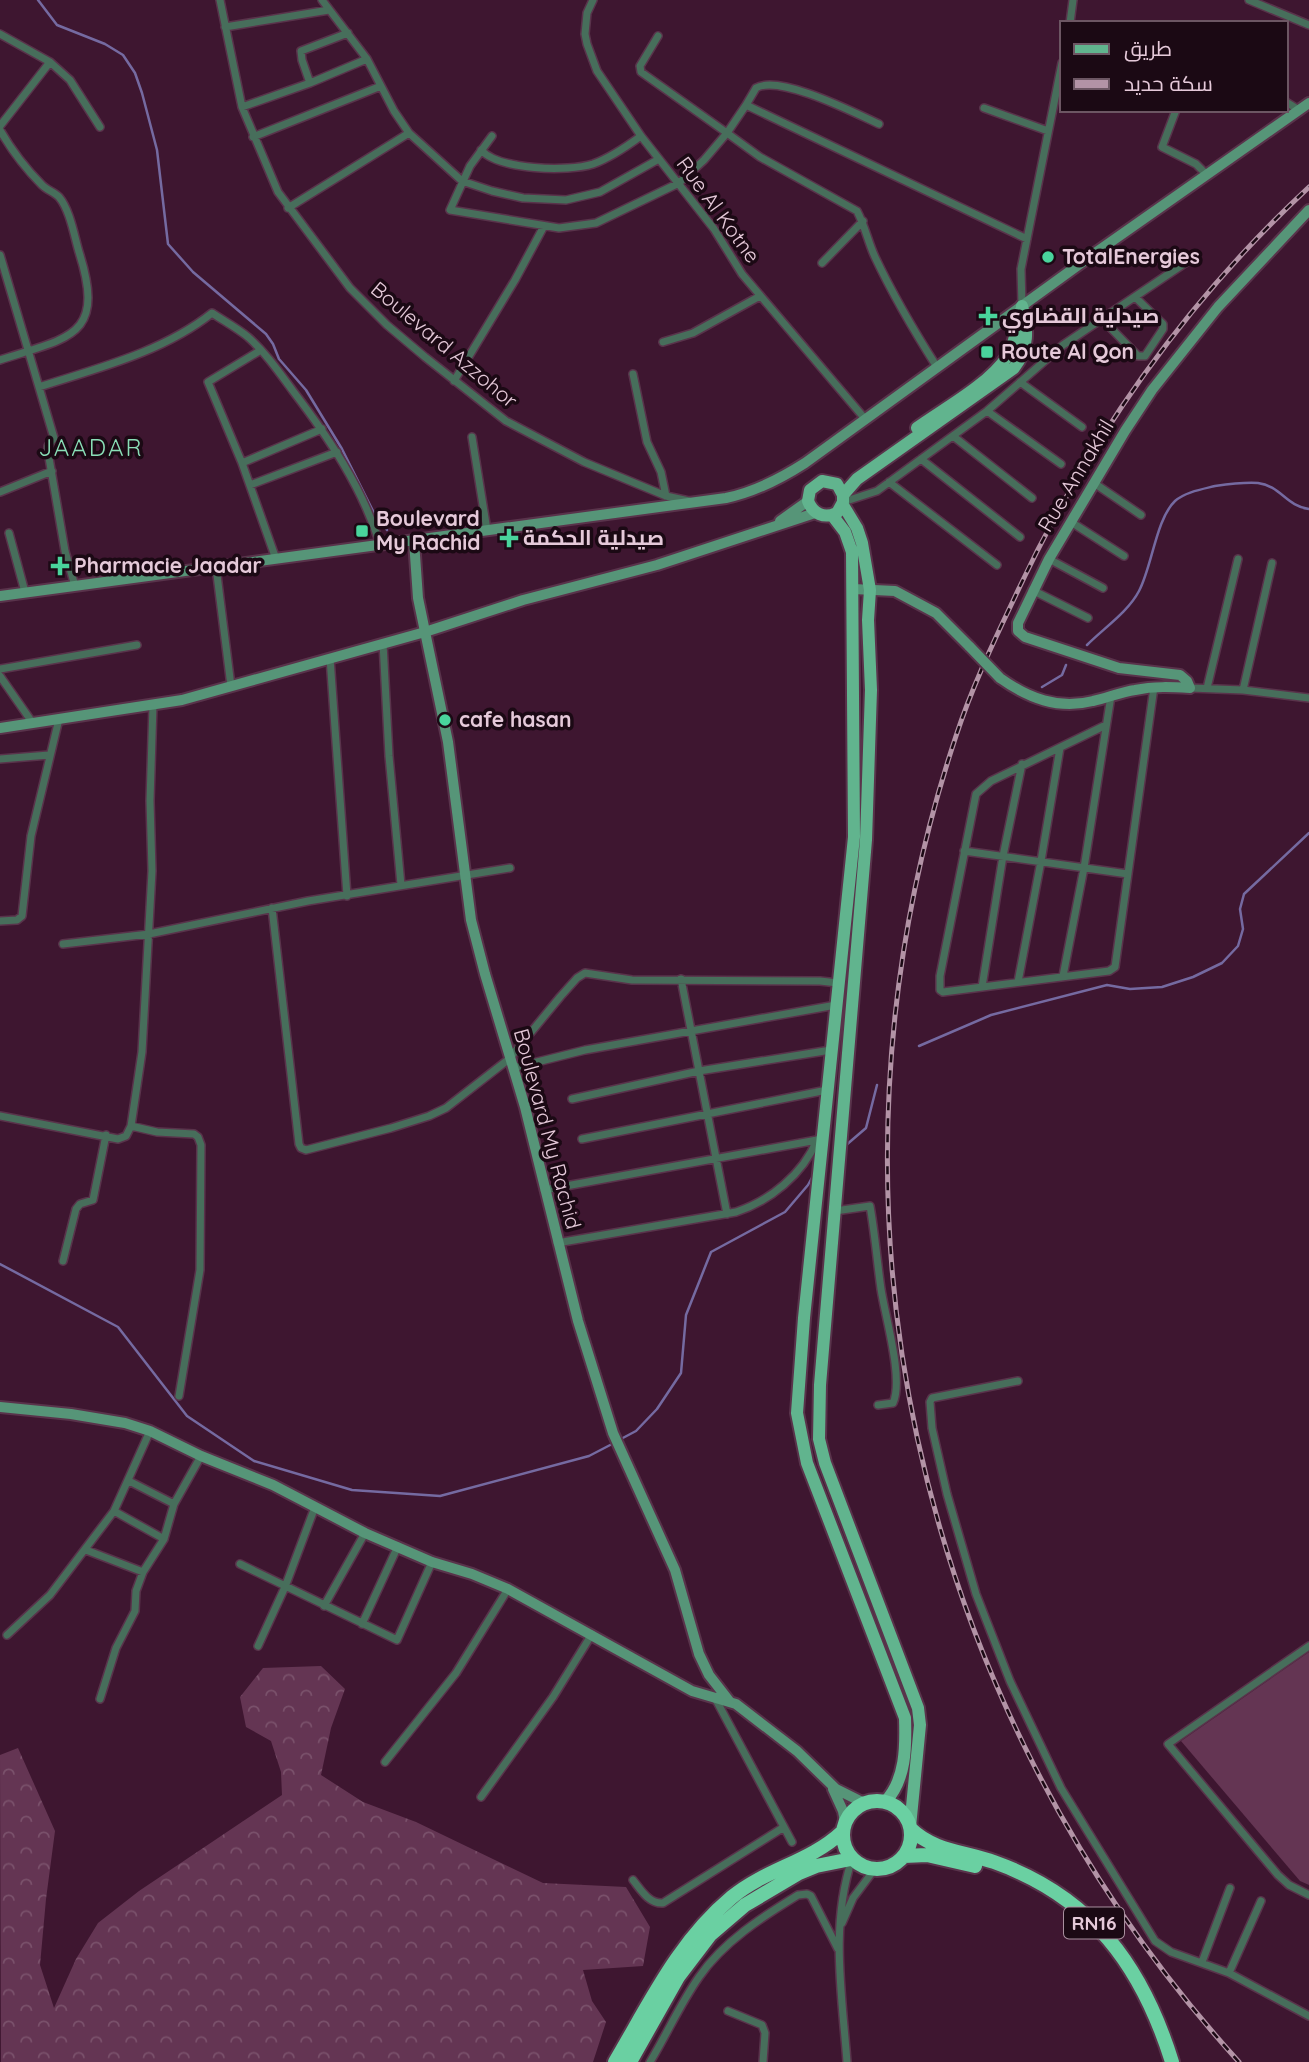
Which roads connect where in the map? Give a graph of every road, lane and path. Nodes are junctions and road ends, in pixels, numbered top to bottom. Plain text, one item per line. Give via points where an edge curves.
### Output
1 (220, 0) edge
2 (322, 0) edge
3 (593, 0) edge
4 (1073, 0) edge
5 (1249, 0) edge
6 (329, 10) junction
7 (1070, 21) edge
8 (1309, 24) edge
9 (225, 27) junction
10 (348, 33) junction
11 (0, 34) edge
12 (658, 36) dead end
13 (367, 59) junction
14 (50, 62) junction
15 (1060, 74) edge
16 (310, 83) junction
17 (381, 86) junction
18 (747, 105) junction
19 (1304, 106) edge
20 (242, 107) junction
21 (984, 108) dead end
22 (1175, 112) edge
23 (880, 124) dead end
24 (100, 127) dead end
25 (0, 128) edge
26 (1048, 131) junction
27 (409, 133) junction
28 (727, 133) junction
29 (492, 136) dead end
30 (641, 136) junction
31 (253, 137) junction
32 (481, 150) junction
33 (659, 159) junction
34 (1207, 175) junction
35 (462, 181) junction
36 (679, 183) junction
37 (288, 208) junction
38 (1309, 209) edge
39 (863, 221) junction
40 (544, 226) junction
41 (1027, 239) junction
42 (0, 256) edge
43 (1191, 259) dead end
44 (822, 263) dead end
45 (760, 296) junction
46 (1135, 297) junction
47 (1022, 306) junction
48 (1102, 319) junction
49 (663, 342) dead end
50 (261, 350) junction
51 (27, 352) junction
52 (0, 360) edge
53 (937, 367) junction
54 (633, 374) dead end
55 (454, 381) junction
56 (1020, 382) junction
57 (39, 387) junction
58 (987, 411) junction
59 (866, 420) junction
60 (1082, 427) dead end
61 (322, 429) junction
62 (953, 436) junction
63 (472, 437) dead end
64 (337, 452) junction
65 (921, 459) junction
66 (242, 463) junction
67 (1060, 464) dead end
68 (52, 471) junction
69 (833, 482) junction
70 (889, 482) junction
71 (1094, 483) junction
72 (250, 485) junction
73 (0, 492) edge
74 (666, 496) junction
75 (1032, 498) dead end
76 (808, 500) junction
77 (843, 501) junction
78 (696, 502) junction
79 (815, 513) junction
80 (831, 515) junction
81 (1141, 515) dead end
82 (1071, 522) junction
83 (765, 529) junction
84 (487, 530) junction
85 (9, 533) dead end
86 (1020, 537) dead end
87 (414, 541) junction
88 (380, 544) junction
89 (1124, 556) dead end
90 (276, 559) junction
91 (1049, 559) junction
92 (1238, 559) dead end
93 (1272, 563) dead end
94 (997, 565) dead end
95 (216, 567) junction
96 (75, 586) junction
97 (853, 589) junction
98 (1103, 589) dead end
99 (870, 590) junction
100 (1032, 590) junction
101 (25, 592) junction
102 (0, 596) edge
103 (1088, 618) dead end
104 (425, 632) junction
105 (383, 643) junction
106 (137, 645) dead end
107 (330, 658) junction
108 (0, 669) edge
109 (0, 677) edge
110 (231, 685) junction
111 (1154, 687) junction
112 (1190, 688) junction
113 (1207, 688) junction
114 (1243, 690) junction
115 (1111, 696) junction
116 (1309, 698) edge
117 (153, 705) junction
118 (59, 719) junction
119 (32, 722) junction
120 (1106, 725) junction
121 (0, 728) edge
122 (1060, 748) junction
123 (49, 755) junction
124 (0, 759) edge
125 (1022, 764) junction
126 (964, 851) junction
127 (1003, 856) junction
128 (1041, 862) junction
129 (510, 867) dead end
130 (1084, 867) junction
131 (464, 874) junction
132 (1128, 874) junction
133 (401, 885) junction
134 (347, 896) junction
135 (272, 908) junction
136 (0, 921) edge
137 (149, 934) junction
138 (63, 944) dead end
139 (1062, 976) junction
140 (681, 979) junction
141 (1018, 982) junction
142 (838, 983) junction
143 (982, 986) junction
144 (836, 1005) junction
145 (690, 1032) junction
146 (831, 1050) junction
147 (511, 1063) junction
148 (698, 1071) junction
149 (827, 1090) junction
150 (572, 1100) dead end
151 (709, 1115) junction
152 (0, 1116) edge
153 (131, 1126) junction
154 (106, 1135) junction
155 (582, 1139) dead end
156 (819, 1141) junction
157 (716, 1159) junction
158 (544, 1191) junction
159 (835, 1211) junction
160 (727, 1214) junction
161 (557, 1243) junction
162 (63, 1261) dead end
163 (1018, 1381) dead end
164 (179, 1396) dead end
165 (878, 1405) dead end
166 (0, 1407) edge
167 (150, 1431) junction
168 (201, 1456) junction
169 (129, 1482) junction
170 (174, 1504) junction
171 (315, 1507) junction
172 (114, 1511) junction
173 (365, 1532) junction
174 (164, 1539) junction
175 (398, 1546) junction
176 (86, 1550) junction
177 (432, 1562) junction
178 (240, 1564) dead end
179 (143, 1572) junction
180 (285, 1587) junction
181 (508, 1589) junction
182 (324, 1606) junction
183 (362, 1624) junction
184 (592, 1634) junction
185 (7, 1635) dead end
186 (258, 1646) dead end
187 (1309, 1646) edge
188 (715, 1698) junction
189 (100, 1699) dead end
190 (730, 1702) junction
191 (385, 1762) dead end
192 (828, 1781) junction
193 (481, 1797) dead end
194 (885, 1802) junction
195 (864, 1803) junction
196 (784, 1827) junction
197 (844, 1827) junction
198 (910, 1828) junction
199 (792, 1842) dead end
200 (904, 1856) junction
201 (852, 1859) junction
202 (874, 1870) junction
203 (633, 1880) dead end
204 (1230, 1888) dead end
205 (1309, 1895) edge
206 (1261, 1901) dead end
207 (839, 1930) junction
208 (838, 1949) junction
209 (1202, 1962) junction
210 (1229, 1973) junction
211 (728, 2011) dead end
212 (1309, 2016) edge
213 (615, 2062) edge
214 (630, 2062) edge
215 (650, 2062) edge
216 (763, 2062) edge
217 (847, 2062) edge
218 (1163, 2062) edge
219 (1172, 2062) edge

1 - 9 street, Boulevard Azzohor
2 - 6 street
3 - 30 street, Rue Al Kotne via 585,27 590,55
4 - 7 street
5 - 8 street
6 - 9 street
6 - 10 street
9 - 20 street, Boulevard Azzohor
10 - 13 street
10 - 16 street via 301,51
11 - 14 street
12 - 28 street via 641,72
13 - 16 street
13 - 17 street
14 - 24 street via 70,80
14 - 25 street
15 - 26 street
16 - 20 street
17 - 27 street
17 - 31 street
18 - 23 street via 756,88 767,84 826,98
18 - 28 street
18 - 41 street
19 - 34 street
20 - 31 street, Boulevard Azzohor
21 - 26 street
22 - 34 street via 1162,147 1196,164
25 - 51 street via 28,171 64,204 89,286 84,323 67,337
26 - 41 street
27 - 35 street
27 - 37 street
28 - 36 street
28 - 39 street via 760,157 857,211
29 - 32 street
30 - 32 street via 608,157 577,167 504,163
30 - 33 street, Rue Al Kotne
31 - 37 street, Boulevard Azzohor
32 - 35 street
33 - 35 street via 600,192 566,200 523,198
33 - 36 street, Rue Al Kotne
34 - 47 street
35 - 40 street via 450,211
36 - 40 street via 596,223
36 - 45 street, Rue Al Kotne
37 - 55 street, Boulevard Azzohor via 350,288
38 - 71 street, Rue Annakhil via 1167,369
39 - 44 street
39 - 53 street via 899,307
40 - 55 street
41 - 47 street via 1021,269
42 - 51 street
43 - 46 street
45 - 49 street via 693,332
45 - 59 street, Rue Al Kotne
46 - 48 street
46 - 48 street via 1163,324 1144,356 1138,356
47 - 53 street
47 - 69 main road via 1006,357 983,380 852,474
47 - 77 main road via 1026,345 1014,368 857,480
48 - 56 street
50 - 57 street via 212,313 149,349
50 - 61 street
50 - 66 street via 208,382
51 - 52 street
51 - 57 street
53 - 59 street
54 - 74 street via 647,442
55 - 74 street, Boulevard Azzohor via 506,421 543,442
56 - 58 street
56 - 60 street
57 - 68 street via 54,438 48,446
58 - 62 street
58 - 67 street
59 - 78 street via 785,476 748,493
61 - 64 street
61 - 66 street
62 - 65 street
62 - 75 street
63 - 84 street
64 - 72 street
64 - 88 street
65 - 70 street
65 - 86 street
66 - 72 street
68 - 73 street
68 - 96 street
69 - 76 main road via 817,483
69 - 77 main road via 840,487
70 - 77 street via 877,491
70 - 94 street
71 - 81 street
71 - 82 street, Rue Annakhil
72 - 90 street
74 - 78 street, Boulevard Azzohor
76 - 79 main road
76 - 83 street
77 - 80 main road
77 - 99 main road via 858,528
78 - 84 street
79 - 80 main road
79 - 83 street
80 - 97 main road via 845,532 852,552
82 - 89 street
82 - 91 street, Rue Annakhil
83 - 104 street
84 - 87 street
85 - 101 street
87 - 88 street
87 - 104 street, Boulevard My Rachid
88 - 90 street
90 - 95 street
91 - 98 street
91 - 100 street, Rue Annakhil
92 - 113 street
93 - 114 street
95 - 96 street
95 - 110 street
96 - 101 street
97 - 99 street
97 - 142 main road via 854,837
99 - 115 street, bridge via 895,591 936,613 1000,678 1025,695 1051,703 1085,703
99 - 159 main road via 866,840
100 - 103 street
100 - 112 street, Rue Annakhil via 1018,623 1021,635 1119,668 1180,675
101 - 102 street
104 - 105 street
104 - 131 street, Boulevard My Rachid via 448,742
105 - 107 street
105 - 133 street
106 - 108 street
107 - 110 street
107 - 134 street
109 - 119 street
110 - 117 street
111 - 112 street
111 - 115 street
111 - 132 street
112 - 113 street
113 - 114 street
114 - 116 street
115 - 120 street
117 - 118 street
117 - 137 street
118 - 119 street
118 - 123 street
119 - 121 street
120 - 122 street
120 - 130 street
122 - 125 street
122 - 128 street
123 - 124 street
123 - 136 street via 31,836 22,916
125 - 126 street via 975,794
125 - 127 street
126 - 127 street
126 - 143 street via 938,987 943,992
127 - 128 street
127 - 143 street
128 - 130 street
128 - 141 street
129 - 131 street
130 - 132 street
130 - 139 street
131 - 133 street
131 - 147 street, Boulevard My Rachid via 474,935
132 - 139 street via 1115,967
133 - 134 street
134 - 135 street
135 - 137 street
135 - 147 street via 302,1149 429,1116
137 - 138 street
137 - 153 street via 142,1052
139 - 141 street
140 - 142 street
140 - 145 street
140 - 147 street via 632,980 583,973
141 - 143 street
142 - 144 main road
144 - 145 street
144 - 146 main road
145 - 147 street
145 - 148 street
146 - 148 street
146 - 149 main road
147 - 158 street, Boulevard My Rachid
148 - 150 street
148 - 151 street
149 - 151 street
149 - 156 main road
151 - 155 street
151 - 157 street
152 - 154 street
153 - 154 street via 123,1138
153 - 164 street via 194,1134 201,1145 200,1270
154 - 162 street via 93,1200 76,1209
156 - 157 street
156 - 160 street via 776,1191 749,1208
156 - 194 main road via 797,1413 807,1463 905,1718 901,1772
157 - 158 street
157 - 160 street
158 - 161 street, Boulevard My Rachid
159 - 165 street via 870,1206 896,1380 893,1403
159 - 198 main road via 819,1439 918,1708
160 - 161 street
161 - 190 street, Boulevard My Rachid via 613,1433 675,1570 703,1665
163 - 209 street via 930,1402 947,1494 975,1594 1040,1746 1146,1928 1162,1947
166 - 167 street via 71,1414
167 - 168 street
167 - 169 street
168 - 170 street
168 - 171 street
169 - 170 street
169 - 172 street
170 - 174 street
171 - 173 street
171 - 180 street
172 - 174 street
172 - 176 street
173 - 175 street
173 - 182 street
174 - 179 street
175 - 177 street
175 - 183 street
176 - 179 street
176 - 185 street via 50,1595
177 - 181 street
177 - 183 street via 398,1639
178 - 180 street
179 - 189 street via 135,1611 120,1638
180 - 182 street
180 - 186 street
181 - 184 street
181 - 191 street via 456,1673
182 - 183 street
184 - 188 street via 692,1691
184 - 193 street
187 - 205 street via 1168,1744 1278,1875
188 - 190 street
188 - 196 street
190 - 192 street
192 - 195 street
192 - 197 street via 839,1801
194 - 195 highway
194 - 198 highway, RN16 via 901,1811
195 - 197 highway
196 - 199 street
196 - 203 street via 663,1903 650,1900
197 - 201 highway via 844,1846
197 - 213 highway via 822,1849 766,1875 733,1897 696,1933 655,1990
198 - 200 highway
198 - 219 highway, RN16 via 930,1845 1024,1875 1085,1915 1111,1941 1142,1986
200 - 202 highway, RN16 via 891,1867
200 - 218 highway, RN16 via 928,1855 988,1870 1021,1883 1066,1911 1093,1935 1126,1976
201 - 202 highway
201 - 207 street
201 - 214 highway via 799,1873 745,1905 710,1935 678,1977
202 - 207 street via 853,1898
204 - 209 street
206 - 210 street
207 - 208 street
208 - 215 street via 811,1896 798,1895 720,1951 700,1975
208 - 217 street
209 - 210 street
210 - 212 street
211 - 216 street via 762,2025

